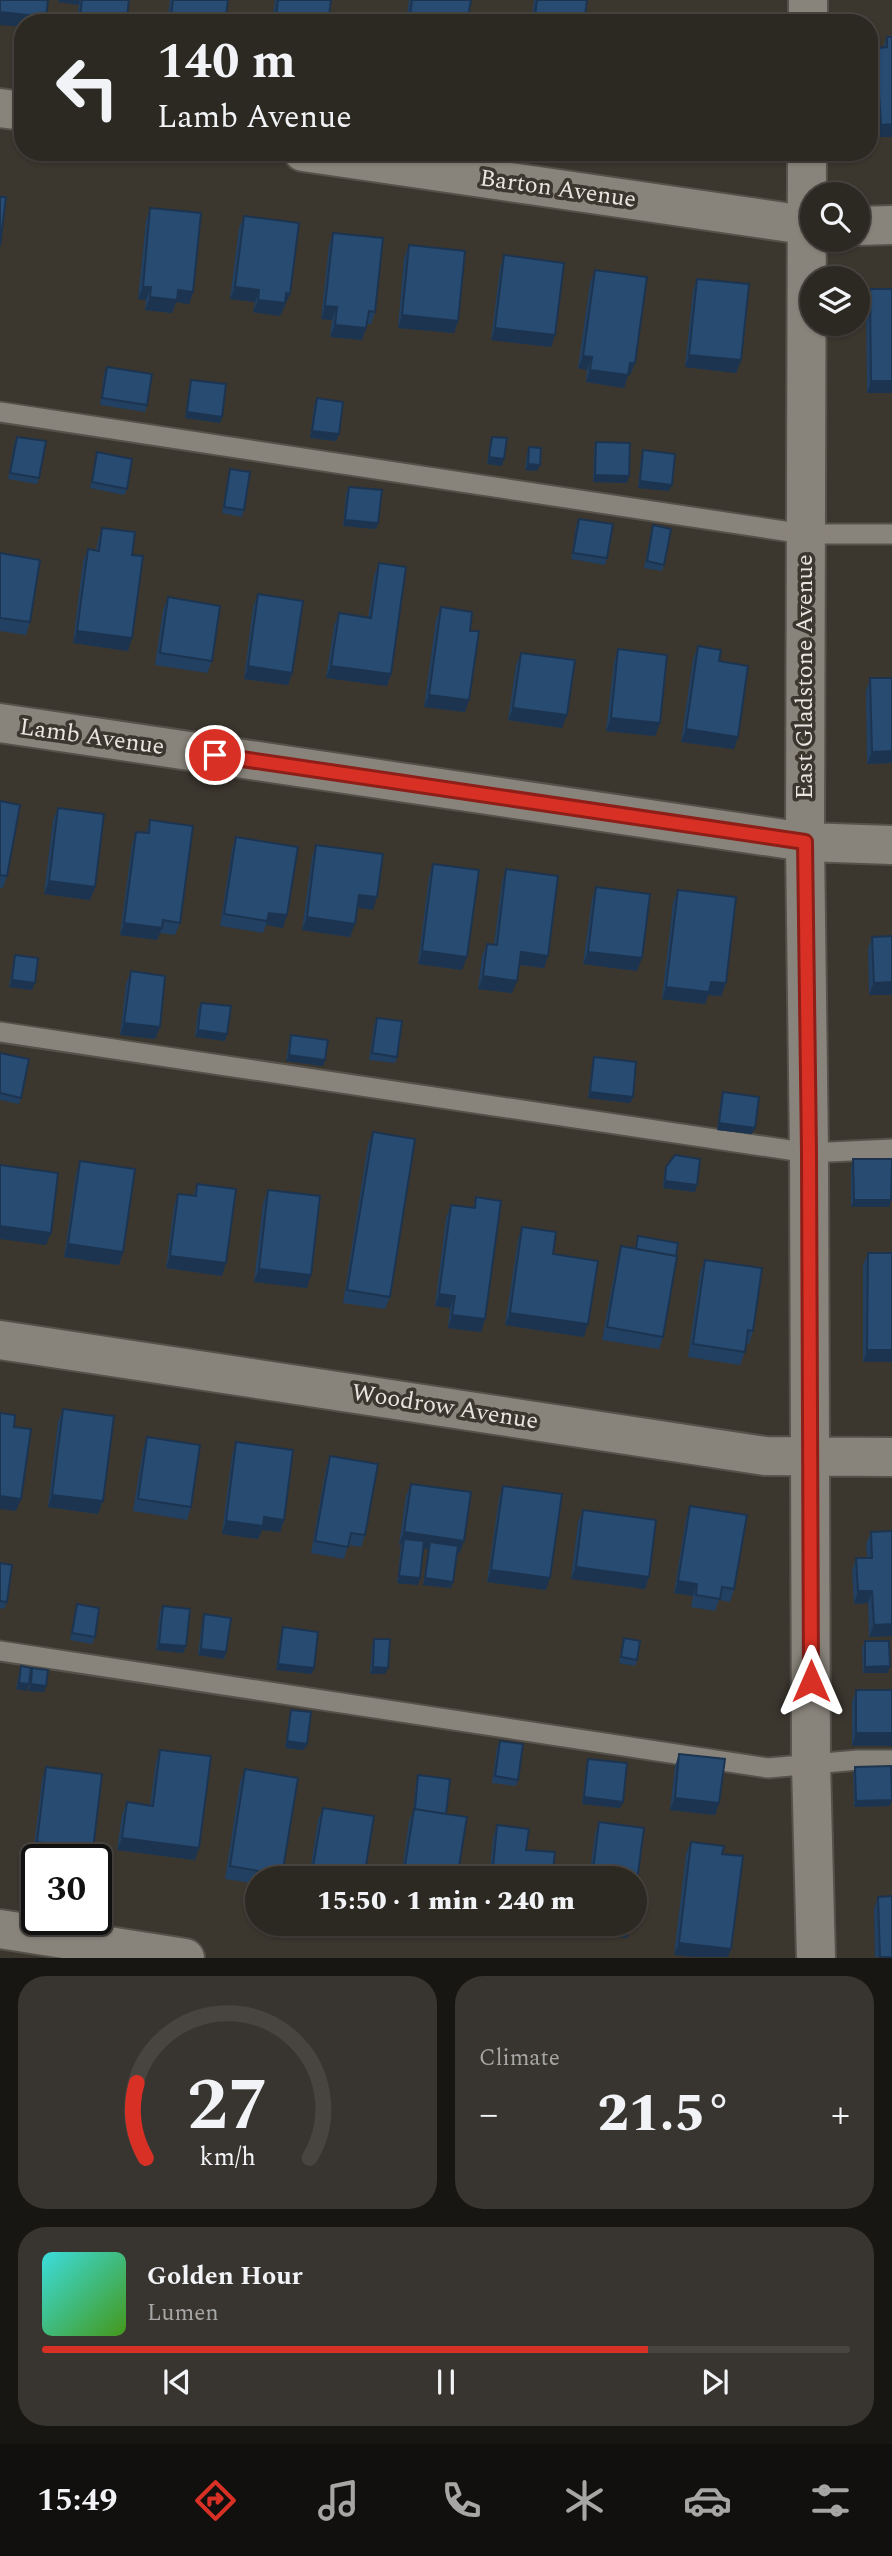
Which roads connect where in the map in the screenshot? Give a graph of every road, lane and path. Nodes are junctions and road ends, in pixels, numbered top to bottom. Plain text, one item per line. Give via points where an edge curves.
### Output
1 (365, 161) edge
2 (807, 161) edge
3 (808, 182) edge
4 (800, 225) edge
5 (892, 225) edge
6 (870, 226) edge
7 (809, 252) edge
8 (0, 412) edge
9 (804, 534) junction
10 (892, 534) edge
11 (0, 723) edge
12 (805, 842) junction
13 (892, 845) edge
14 (0, 1032) edge
15 (892, 1149) edge
16 (809, 1153) junction
17 (0, 1340) edge
18 (892, 1457) edge
19 (811, 1458) junction
20 (0, 1651) edge
21 (892, 1760) edge
22 (811, 1765) junction
23 (0, 1929) edge
24 (185, 1958) edge
25 (816, 1958) edge

1 - 4 street, Barton Avenue
2 - 3 street, East Gladstone Avenue
5 - 6 street
7 - 9 street, East Gladstone Avenue
8 - 9 lane
9 - 10 lane
9 - 12 street, East Gladstone Avenue
11 - 12 street, Lamb Avenue
12 - 13 street, Lamb Avenue
12 - 16 street, East Gladstone Avenue
14 - 16 lane
15 - 16 lane
16 - 19 street, East Gladstone Avenue
17 - 19 street, Woodrow Avenue via 765,1456
18 - 19 street, Woodrow Avenue
19 - 22 street, East Gladstone Avenue
20 - 22 lane via 768,1768
21 - 22 lane
22 - 25 street, East Gladstone Avenue
23 - 24 street

